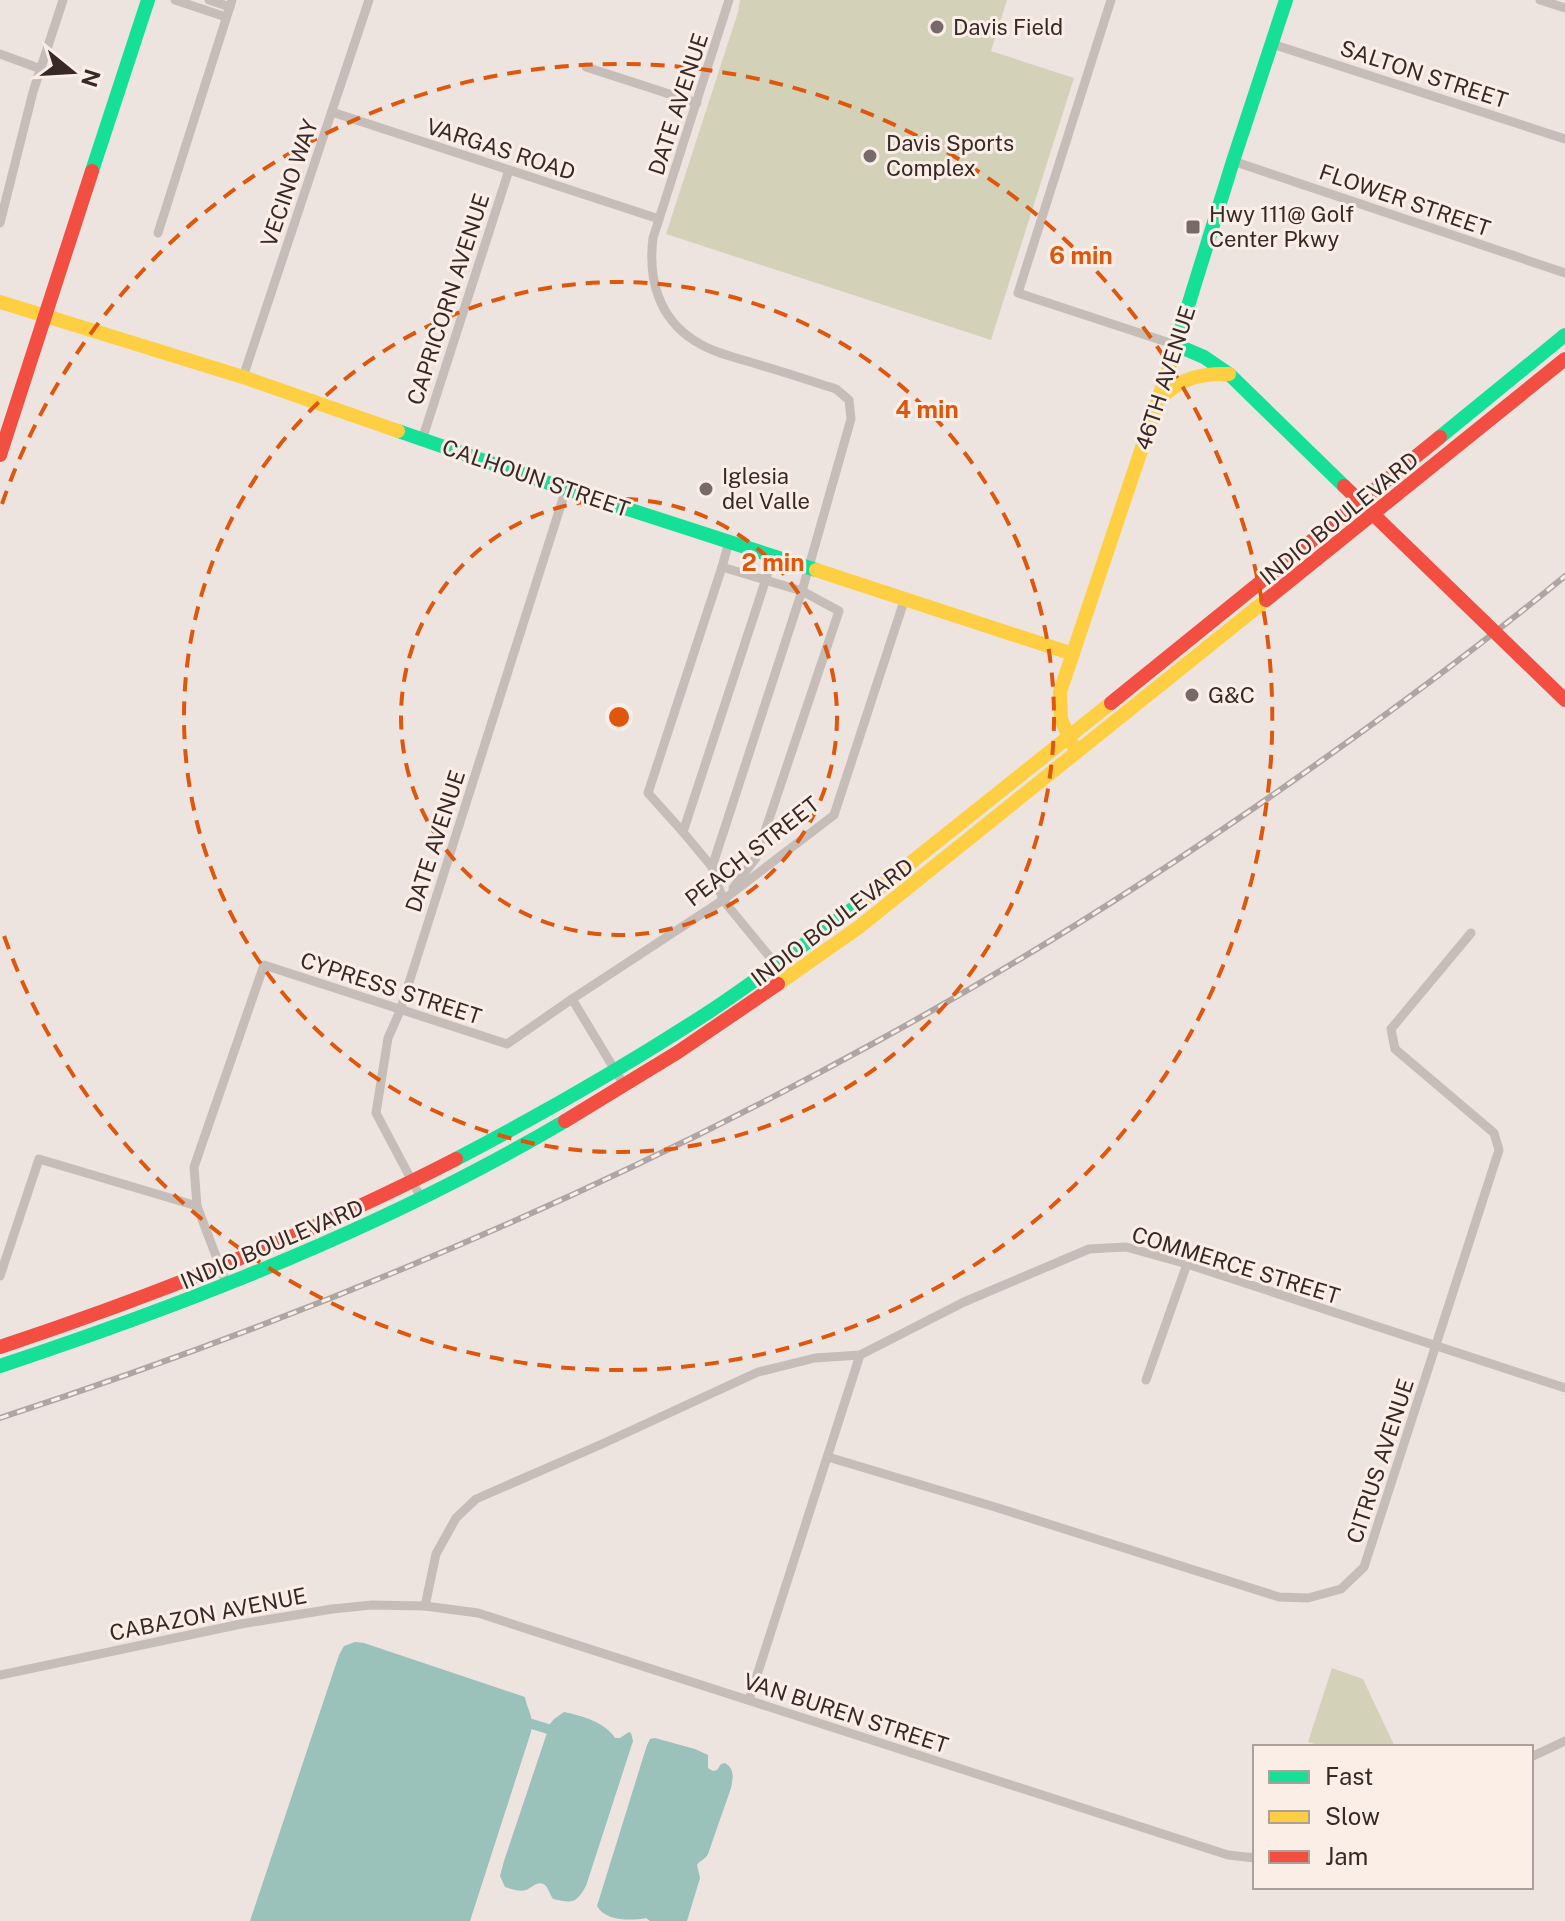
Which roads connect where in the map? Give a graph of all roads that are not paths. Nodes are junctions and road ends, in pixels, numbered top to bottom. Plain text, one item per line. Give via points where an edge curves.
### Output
1 (63, 0) edge
2 (148, 0) edge
3 (175, 0) edge
4 (209, 0) edge
5 (369, 0) edge
6 (729, 0) edge
7 (1111, 0) edge
8 (1286, 0) edge
9 (1540, 0) edge
10 (229, 8) edge
11 (1565, 8) edge
12 (1272, 44) junction
13 (0, 54) edge
14 (586, 67) dead end
15 (41, 69) junction
16 (697, 103) junction
17 (332, 112) junction
18 (1565, 139) edge
19 (1233, 161) junction
20 (509, 170) junction
21 (659, 219) junction
22 (0, 223) edge
23 (158, 233) dead end
24 (1565, 273) edge
25 (0, 302) edge
26 (45, 317) junction
27 (1565, 335) edge
28 (1176, 345) junction
29 (1565, 359) edge
30 (1229, 374) junction
31 (243, 377) junction
32 (1510, 379) junction
33 (1157, 403) junction
34 (422, 440) junction
35 (1466, 440) junction
36 (0, 455) edge
37 (566, 489) junction
38 (729, 542) junction
39 (772, 556) junction
40 (722, 567) junction
41 (807, 568) junction
42 (765, 582) junction
43 (802, 591) junction
44 (905, 598) junction
45 (1073, 654) junction
46 (1565, 700) edge
47 (1069, 738) junction
48 (1077, 753) junction
49 (683, 832) junction
50 (712, 867) junction
51 (723, 900) junction
52 (1471, 933) dead end
53 (776, 965) junction
54 (788, 979) junction
55 (572, 999) junction
56 (400, 1011) junction
57 (507, 1044) joint
58 (615, 1071) junction
59 (624, 1085) junction
60 (412, 1183) junction
61 (421, 1198) junction
62 (197, 1206) junction
63 (1187, 1264) junction
64 (220, 1269) junction
65 (0, 1276) edge
66 (227, 1285) junction
67 (0, 1347) edge
68 (1436, 1347) junction
69 (860, 1355) junction
70 (0, 1366) edge
71 (1146, 1380) dead end
72 (1565, 1388) edge
73 (828, 1457) junction
74 (425, 1606) junction
75 (0, 1675) edge
76 (749, 1700) junction
77 (1565, 1741) edge
78 (1533, 1756) edge
79 (1253, 1858) edge

1 - 15 street
2 - 26 main road
3 - 10 street
4 - 10 street
5 - 17 street, VECINO WAY
6 - 16 street, DATE AVENUE
7 - 28 street via 1018,293
8 - 12 main road, 46TH AVENUE
9 - 11 street
10 - 23 street
12 - 18 street, SALTON STREET
12 - 19 main road, 46TH AVENUE
13 - 15 street
14 - 16 street
15 - 22 street
16 - 21 street, DATE AVENUE
17 - 20 street, VARGAS ROAD
17 - 31 street, VECINO WAY
19 - 24 street, FLOWER STREET
19 - 28 main road, 46TH AVENUE
20 - 21 street, VARGAS ROAD
20 - 34 street, CAPRICORN AVENUE
21 - 41 street, DATE AVENUE via 653,238 653,279 665,311 681,330 710,349 836,389 849,400 851,419
25 - 26 main road, CALHOUN STREET
26 - 31 main road, CALHOUN STREET
26 - 36 main road
27 - 32 main road, INDIO BOULEVARD
28 - 30 main road via 1199,353
28 - 33 main road, 46TH AVENUE
29 - 35 main road, INDIO BOULEVARD
30 - 33 main road via 1206,374 1174,384
30 - 46 main road, bridge
31 - 34 main road, CALHOUN STREET
32 - 35 main road via 1494,404 1473,422
32 - 47 main road, INDIO BOULEVARD
33 - 45 main road, 46TH AVENUE
34 - 37 main road, CALHOUN STREET
35 - 48 main road, INDIO BOULEVARD
37 - 38 main road, CALHOUN STREET
37 - 56 street, DATE AVENUE
38 - 39 main road, CALHOUN STREET
38 - 40 street
39 - 41 main road, CALHOUN STREET
39 - 42 street
40 - 42 street
40 - 49 street via 648,793
41 - 43 street
41 - 44 main road, CALHOUN STREET
42 - 43 street
42 - 49 street
43 - 50 street
43 - 51 street via 839,611 756,858
44 - 45 main road, CALHOUN STREET
44 - 51 street, PEACH STREET via 834,815
45 - 47 main road, 46TH AVENUE via 1058,706
47 - 48 main road, 46TH AVENUE
47 - 53 main road, INDIO BOULEVARD
48 - 54 main road, INDIO BOULEVARD
49 - 50 street
50 - 51 street
51 - 53 street
51 - 55 street, PEACH STREET
52 - 68 street, CITRUS AVENUE via 1391,1029 1395,1049 1494,1133 1499,1150
53 - 54 street
53 - 58 main road, INDIO BOULEVARD
54 - 59 main road, INDIO BOULEVARD
55 - 57 street, PEACH STREET
55 - 58 street
56 - 57 street, CYPRESS STREET
56 - 60 street, DATE AVENUE via 388,1038 376,1113
56 - 62 street, CYPRESS STREET via 264,965 194,1167
58 - 59 street
58 - 60 main road, INDIO BOULEVARD
59 - 61 main road, INDIO BOULEVARD
60 - 61 street, DATE AVENUE
60 - 64 main road, INDIO BOULEVARD
61 - 66 main road, INDIO BOULEVARD
62 - 64 street
62 - 65 street via 39,1159
63 - 68 street, COMMERCE STREET
63 - 69 street, COMMERCE STREET via 1126,1247 1089,1249 964,1302
63 - 71 street
64 - 66 street
64 - 67 main road, INDIO BOULEVARD
66 - 70 main road, INDIO BOULEVARD
68 - 72 street, COMMERCE STREET
68 - 73 street, CITRUS AVENUE via 1364,1567 1341,1589 1308,1598 1279,1597
69 - 73 street
69 - 74 street via 815,1358 758,1372 476,1499 456,1518 436,1554
73 - 76 street
74 - 75 street, CABAZON AVENUE via 332,1609
74 - 76 street, VAN BUREN STREET via 478,1613
76 - 79 street, VAN BUREN STREET via 1228,1855
77 - 78 street

